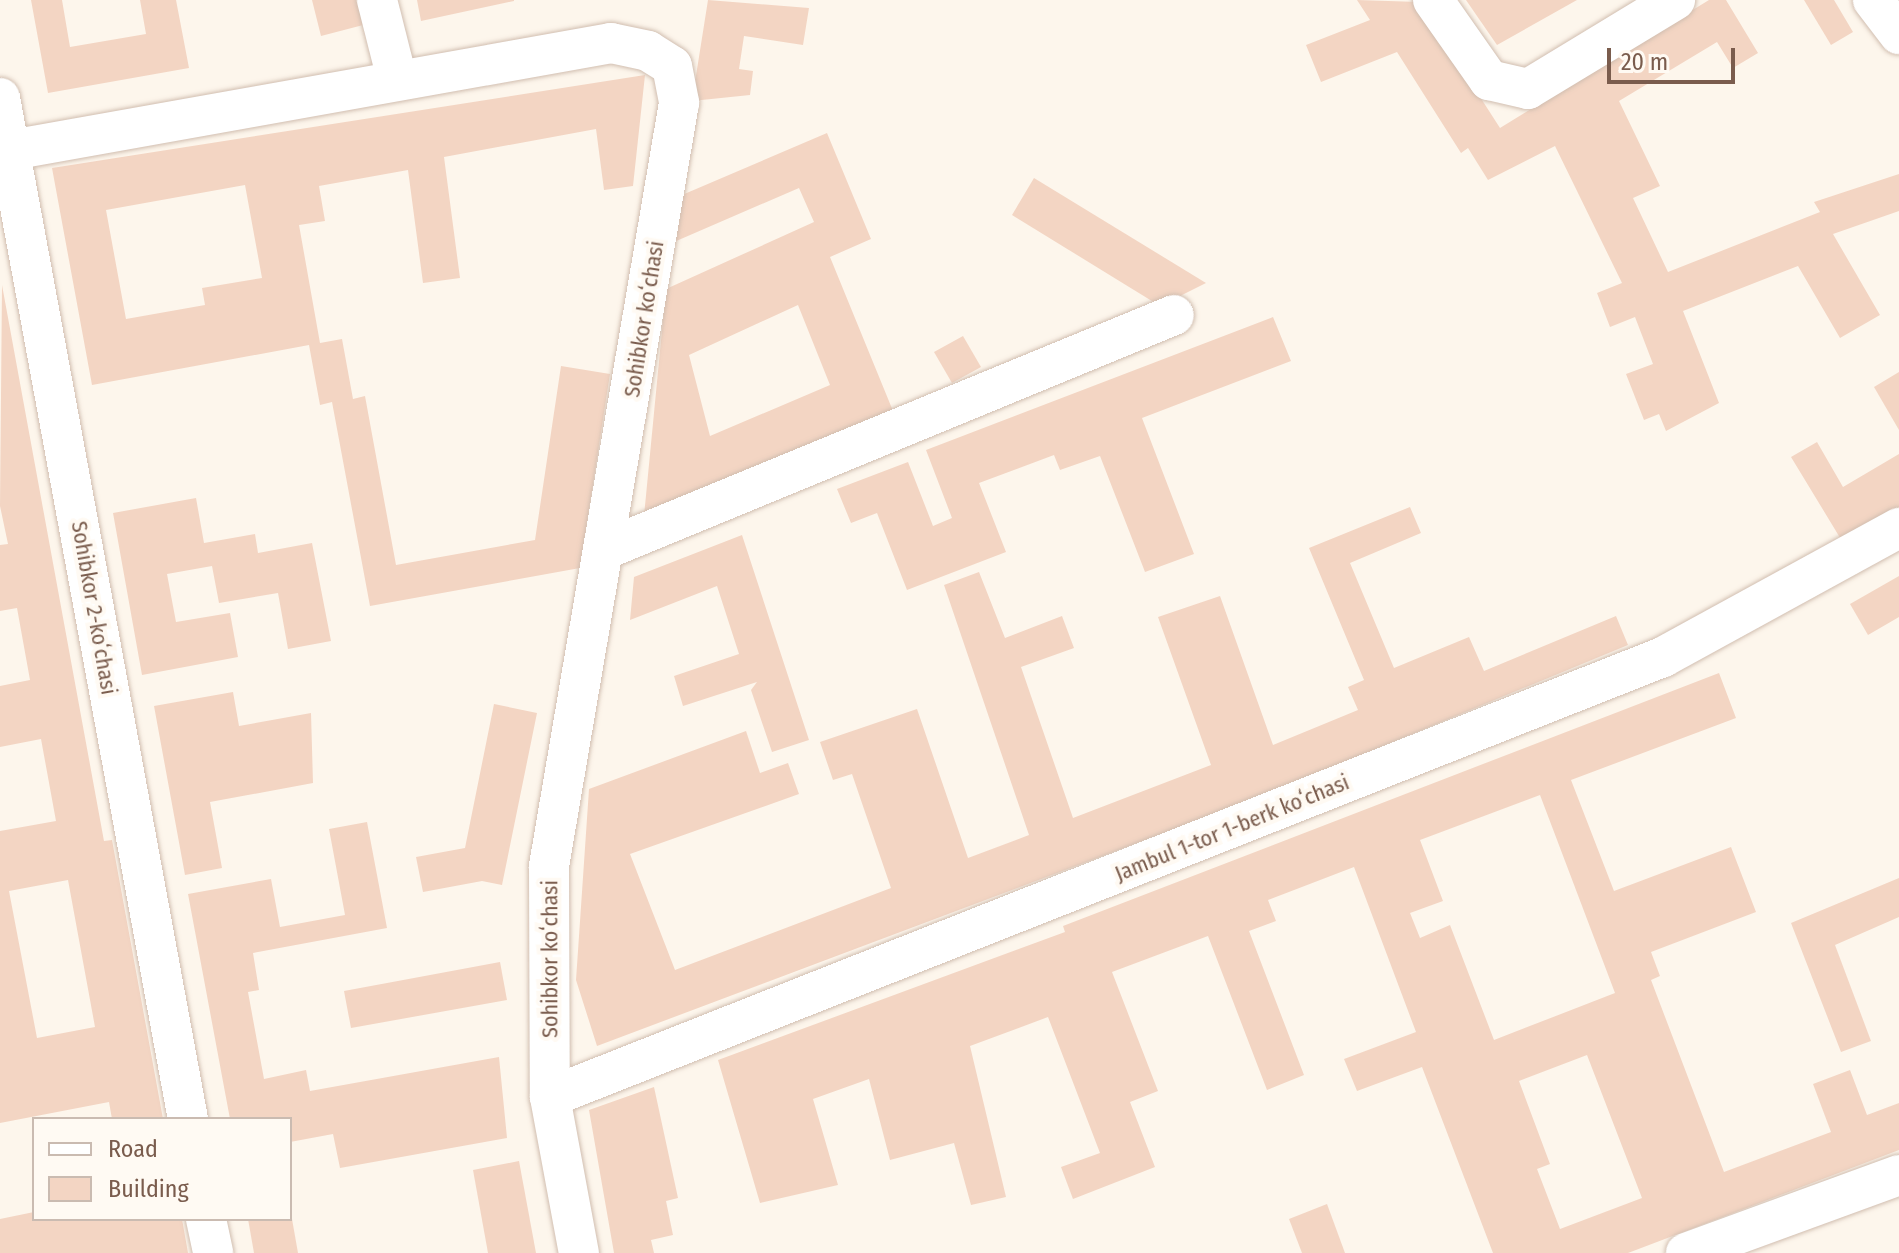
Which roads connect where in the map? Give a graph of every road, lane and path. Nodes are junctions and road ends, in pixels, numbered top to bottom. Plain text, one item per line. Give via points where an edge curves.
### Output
1 (377, 0) edge
2 (1433, 0) edge
3 (1675, 0) edge
4 (1873, 0) edge
5 (1899, 34) edge
6 (397, 79) junction
7 (0, 98) edge
8 (5, 151) edge
9 (1174, 315) dead end
10 (1899, 528) edge
11 (606, 549) junction
12 (550, 1097) junction
13 (188, 1117) edge
14 (1899, 1175) edge
15 (206, 1221) edge
16 (213, 1253) edge
17 (579, 1253) edge
18 (1686, 1253) edge

1 - 6 street
2 - 3 street via 1489,80 1528,89
4 - 5 street
6 - 8 street, Sohibkor koʻchasi
6 - 11 street, Sohibkor koʻchasi via 611,43 648,51 672,66 679,103
7 - 8 street, Sohibkor 2-koʻchasi
8 - 13 street, Sohibkor 2-koʻchasi
9 - 11 street
10 - 12 street, Jambul 1-tor 1-berk koʻchasi via 1663,657
11 - 12 street, Sohibkor koʻchasi via 549,866
12 - 17 street, Sohibkor koʻchasi
14 - 18 street
15 - 16 street

